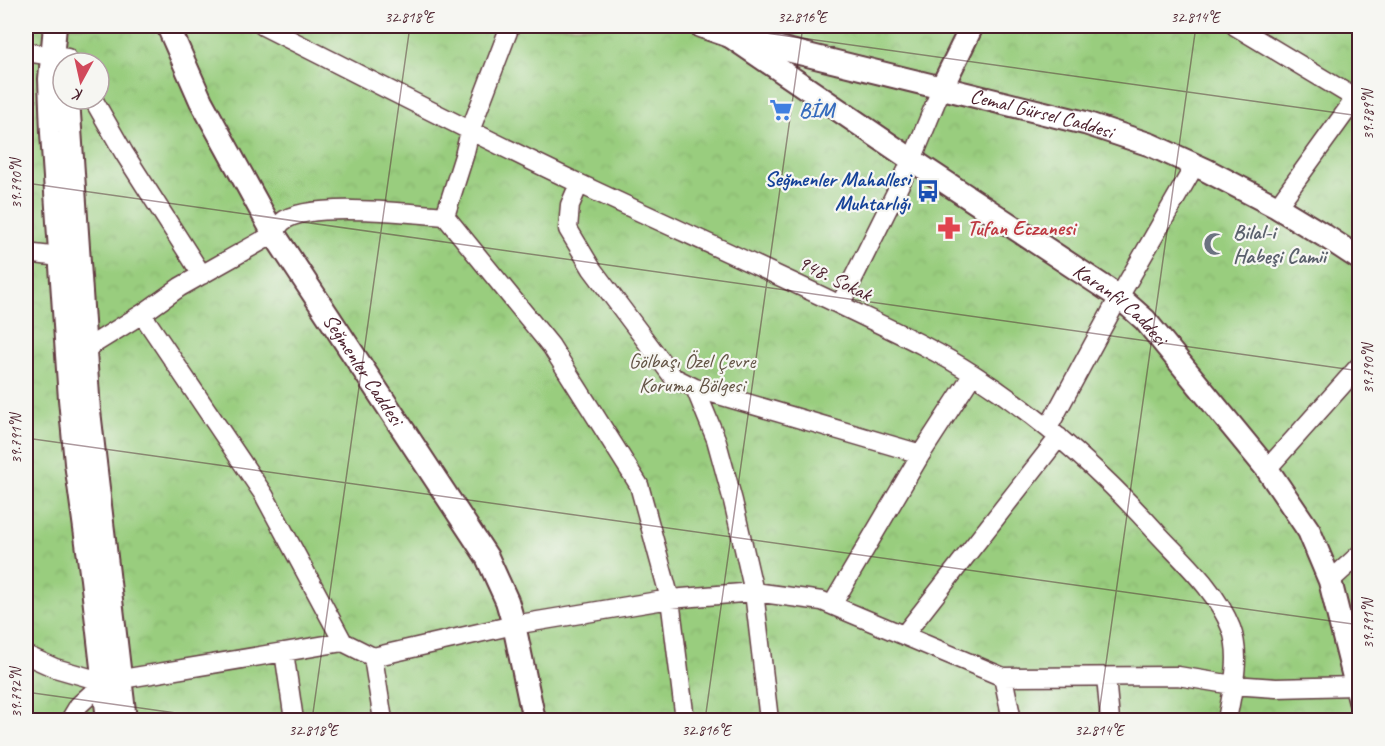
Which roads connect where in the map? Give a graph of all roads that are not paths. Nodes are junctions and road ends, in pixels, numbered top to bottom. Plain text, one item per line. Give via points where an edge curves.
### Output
1 (55, 26) edge
2 (70, 26) edge
3 (168, 26) edge
4 (263, 26) edge
5 (510, 26) edge
6 (701, 26) edge
7 (972, 26) edge
8 (1235, 26) edge
9 (730, 36) junction
10 (61, 51) edge
11 (65, 51) edge
12 (26, 52) edge
13 (51, 57) edge
14 (51, 78) edge
15 (942, 87) junction
16 (1358, 97) edge
17 (51, 106) edge
18 (51, 111) edge
19 (68, 111) edge
20 (100, 111) edge
21 (470, 131) junction
22 (912, 160) junction
23 (1195, 165) junction
24 (579, 184) junction
25 (1277, 207) junction
26 (445, 216) junction
27 (274, 234) junction
28 (26, 253) edge
29 (60, 257) junction
30 (1359, 259) edge
31 (202, 275) junction
32 (1119, 297) junction
33 (840, 305) junction
34 (142, 314) junction
35 (75, 353) junction
36 (1359, 365) edge
37 (973, 374) junction
38 (695, 388) junction
39 (1054, 433) junction
40 (921, 454) junction
41 (1268, 469) junction
42 (1359, 554) edge
43 (1330, 581) junction
44 (754, 592) junction
45 (670, 599) junction
46 (832, 605) junction
47 (514, 625) junction
48 (904, 635) junction
49 (343, 642) junction
50 (284, 652) junction
51 (26, 656) edge
52 (373, 657) junction
53 (1003, 677) junction
54 (1106, 677) junction
55 (112, 681) junction
56 (1233, 685) junction
57 (1357, 694) edge
58 (70, 720) edge
59 (108, 720) edge
60 (125, 720) edge
61 (294, 720) edge
62 (383, 720) edge
63 (534, 720) edge
64 (686, 720) edge
65 (769, 720) edge
66 (1012, 720) edge
67 (1110, 720) edge
68 (1227, 720) edge

1 - 10 street
2 - 11 street
3 - 27 street, Seğmenler Caddesi via 201,101
4 - 21 street, 948. Sokak
5 - 21 street
6 - 9 street, Cemal Gürsel Caddesi
7 - 15 street
8 - 16 street
9 - 15 street, Cemal Gürsel Caddesi
9 - 22 street, Karanfil Caddesi
12 - 13 street
14 - 17 street
15 - 22 street
15 - 23 street, Cemal Gürsel Caddesi via 1085,123
16 - 25 street
18 - 29 street
19 - 35 street
20 - 31 street
21 - 24 street, 948. Sokak
21 - 26 street
22 - 32 street, Karanfil Caddesi
22 - 33 street
23 - 25 street, Cemal Gürsel Caddesi
23 - 32 street
24 - 33 street, 948. Sokak
24 - 38 street via 570,205 568,229 592,269 674,377
25 - 30 street, Cemal Gürsel Caddesi
26 - 27 street via 378,210 310,212 282,222
26 - 45 street via 551,346 639,484
27 - 31 street
27 - 47 street, Seğmenler Caddesi via 476,537 497,577
28 - 29 street
29 - 35 street
31 - 34 street
32 - 39 street
32 - 41 street, Karanfil Caddesi via 1145,320
33 - 37 street, 948. Sokak
34 - 35 street
34 - 49 street via 264,495
35 - 55 street via 76,463 92,579
36 - 41 street
37 - 39 street, 948. Sokak
37 - 40 street
38 - 40 street
38 - 44 street via 716,439
39 - 48 street
39 - 56 street, 948. Sokak via 1147,521 1221,609 1235,641
40 - 46 street
41 - 43 street, Karanfil Caddesi via 1309,531
42 - 43 street
43 - 57 street, Karanfil Caddesi
44 - 45 street
44 - 46 street
44 - 65 street
45 - 47 street
45 - 64 street
46 - 48 street
47 - 52 street
47 - 63 street, Seğmenler Caddesi
48 - 53 street
49 - 50 street
49 - 52 street
50 - 55 street
50 - 61 street
51 - 55 street via 55,668
52 - 62 street
53 - 54 street
53 - 66 street
54 - 56 street via 1178,676
54 - 67 street
55 - 58 street via 79,705
55 - 59 street
55 - 60 street
56 - 57 street
56 - 68 street, 948. Sokak

